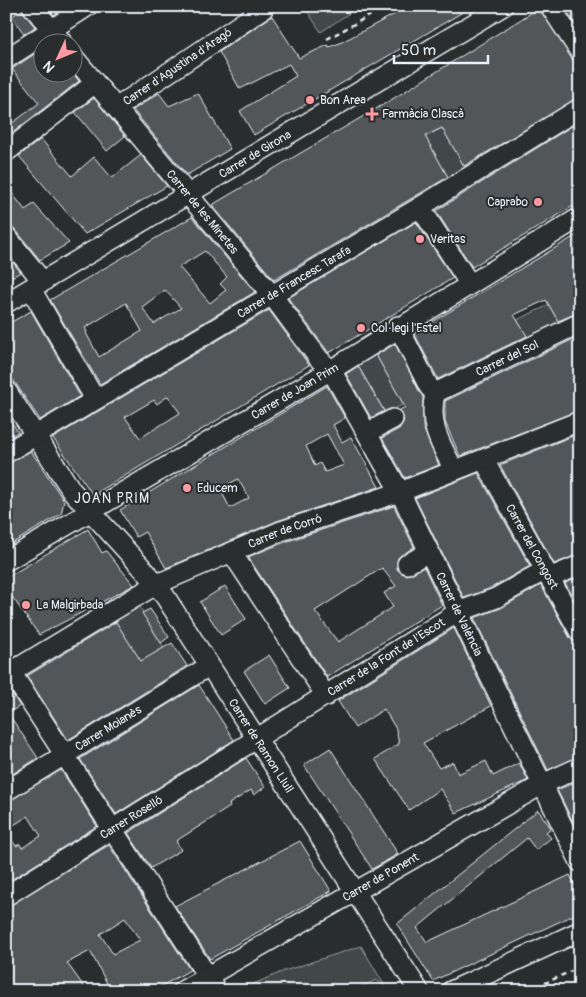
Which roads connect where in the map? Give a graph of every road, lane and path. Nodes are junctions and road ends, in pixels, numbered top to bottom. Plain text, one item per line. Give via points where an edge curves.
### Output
1 (32, 6) edge
2 (88, 6) edge
3 (387, 6) edge
4 (503, 6) edge
5 (550, 6) edge
6 (263, 9) dead end
7 (54, 32) edge
8 (61, 32) edge
9 (327, 39) dead end
10 (32, 47) edge
11 (580, 52) edge
12 (6, 59) edge
13 (82, 65) edge
14 (102, 84) junction
15 (116, 108) junction
16 (580, 108) edge
17 (6, 152) edge
18 (189, 196) junction
19 (420, 206) junction
20 (580, 217) edge
21 (6, 236) edge
22 (469, 283) junction
23 (37, 286) junction
24 (271, 294) junction
25 (6, 304) edge
26 (580, 323) edge
27 (398, 326) junction
28 (331, 370) junction
29 (6, 390) edge
30 (435, 393) junction
31 (95, 399) junction
32 (393, 419) dead end
33 (580, 421) edge
34 (366, 433) junction
35 (36, 435) junction
36 (6, 453) edge
37 (484, 460) junction
38 (454, 470) junction
39 (400, 492) junction
40 (91, 510) junction
41 (429, 552) junction
42 (232, 553) junction
43 (6, 561) edge
44 (407, 564) dead end
45 (580, 565) edge
46 (547, 574) junction
47 (157, 584) junction
48 (458, 612) junction
49 (580, 633) edge
50 (209, 666) junction
51 (9, 674) edge
52 (326, 696) junction
53 (257, 740) junction
54 (64, 755) junction
55 (580, 767) edge
56 (543, 784) junction
57 (6, 791) edge
58 (113, 830) junction
59 (580, 862) edge
60 (355, 893) junction
61 (6, 896) edge
62 (580, 932) edge
63 (580, 967) edge
64 (210, 981) junction
65 (182, 991) edge
66 (419, 991) edge
67 (451, 991) edge
68 (528, 991) edge

1 - 7 street
2 - 8 street
3 - 9 path
4 - 18 street, Carrer de Girona
5 - 11 street
6 - 15 street, Carrer d'Agustina d'Aragó
10 - 12 street
13 - 14 street, Carrer de les Minetes
14 - 15 street, Carrer de les Minetes
14 - 17 street
15 - 18 street, Carrer de les Minetes
16 - 19 street, Carrer de Francesc Tarafa
18 - 23 street, Carrer de Girona
18 - 24 street, Carrer de les Minetes
19 - 22 street
19 - 24 street, Carrer de Francesc Tarafa
20 - 22 street, Carrer de Joan Prim
21 - 23 street
22 - 27 street, Carrer de Joan Prim
23 - 25 street, Carrer de Girona
23 - 31 street
24 - 28 street, Carrer de les Minetes via 319,359
24 - 31 street, Carrer de Francesc Tarafa
26 - 30 street, Carrer del Sol
27 - 28 street, Carrer de Joan Prim
27 - 30 street
28 - 34 street, Carrer de València
28 - 40 street, Carrer de Joan Prim
29 - 35 street, Carrer de Ramon Llull
30 - 38 street via 431,415
31 - 35 street, Carrer de Francesc Tarafa
32 - 34 street
33 - 37 street, Carrer de Corró
34 - 39 street, Carrer de València
35 - 36 street, Carrer de Francesc Tarafa
35 - 40 street, Carrer de Ramon Llull via 72,491
37 - 38 street, Carrer de Corró
37 - 46 street, Carrer del Congost
38 - 39 street, Carrer de Corró
39 - 41 street, Carrer de València
39 - 42 street, Carrer de Corró via 281,531
40 - 43 street, Carrer de Joan Prim
40 - 47 street, Carrer de Ramon Llull
41 - 44 street
41 - 48 street, Carrer de València
42 - 47 street, Carrer de Corró
42 - 52 street
45 - 46 street, Carrer de la Font de l'Escot
46 - 48 street, Carrer de la Font de l'Escot
46 - 49 street, Carrer del Congost
47 - 50 street, Carrer de Ramon Llull
47 - 51 street, Carrer de Corró
48 - 52 street, Carrer de la Font de l'Escot
48 - 56 street, Carrer de València
50 - 53 street, Carrer de Ramon Llull
50 - 54 street, Carrer Moianès
51 - 54 street
52 - 53 street, Carrer de la Font de l'Escot
53 - 58 street, Carrer Roselló
53 - 60 street, Carrer de Ramon Llull
54 - 57 street, Carrer Moianès
54 - 58 street
55 - 56 street, Carrer de Ponent
56 - 59 street, Carrer de València
56 - 60 street, Carrer de Ponent
58 - 61 street, Carrer Roselló
58 - 64 street
60 - 64 street, Carrer de Ponent via 328,915
60 - 66 street, Carrer de Ramon Llull
62 - 67 street
63 - 68 path
64 - 65 street, Carrer de Ponent

